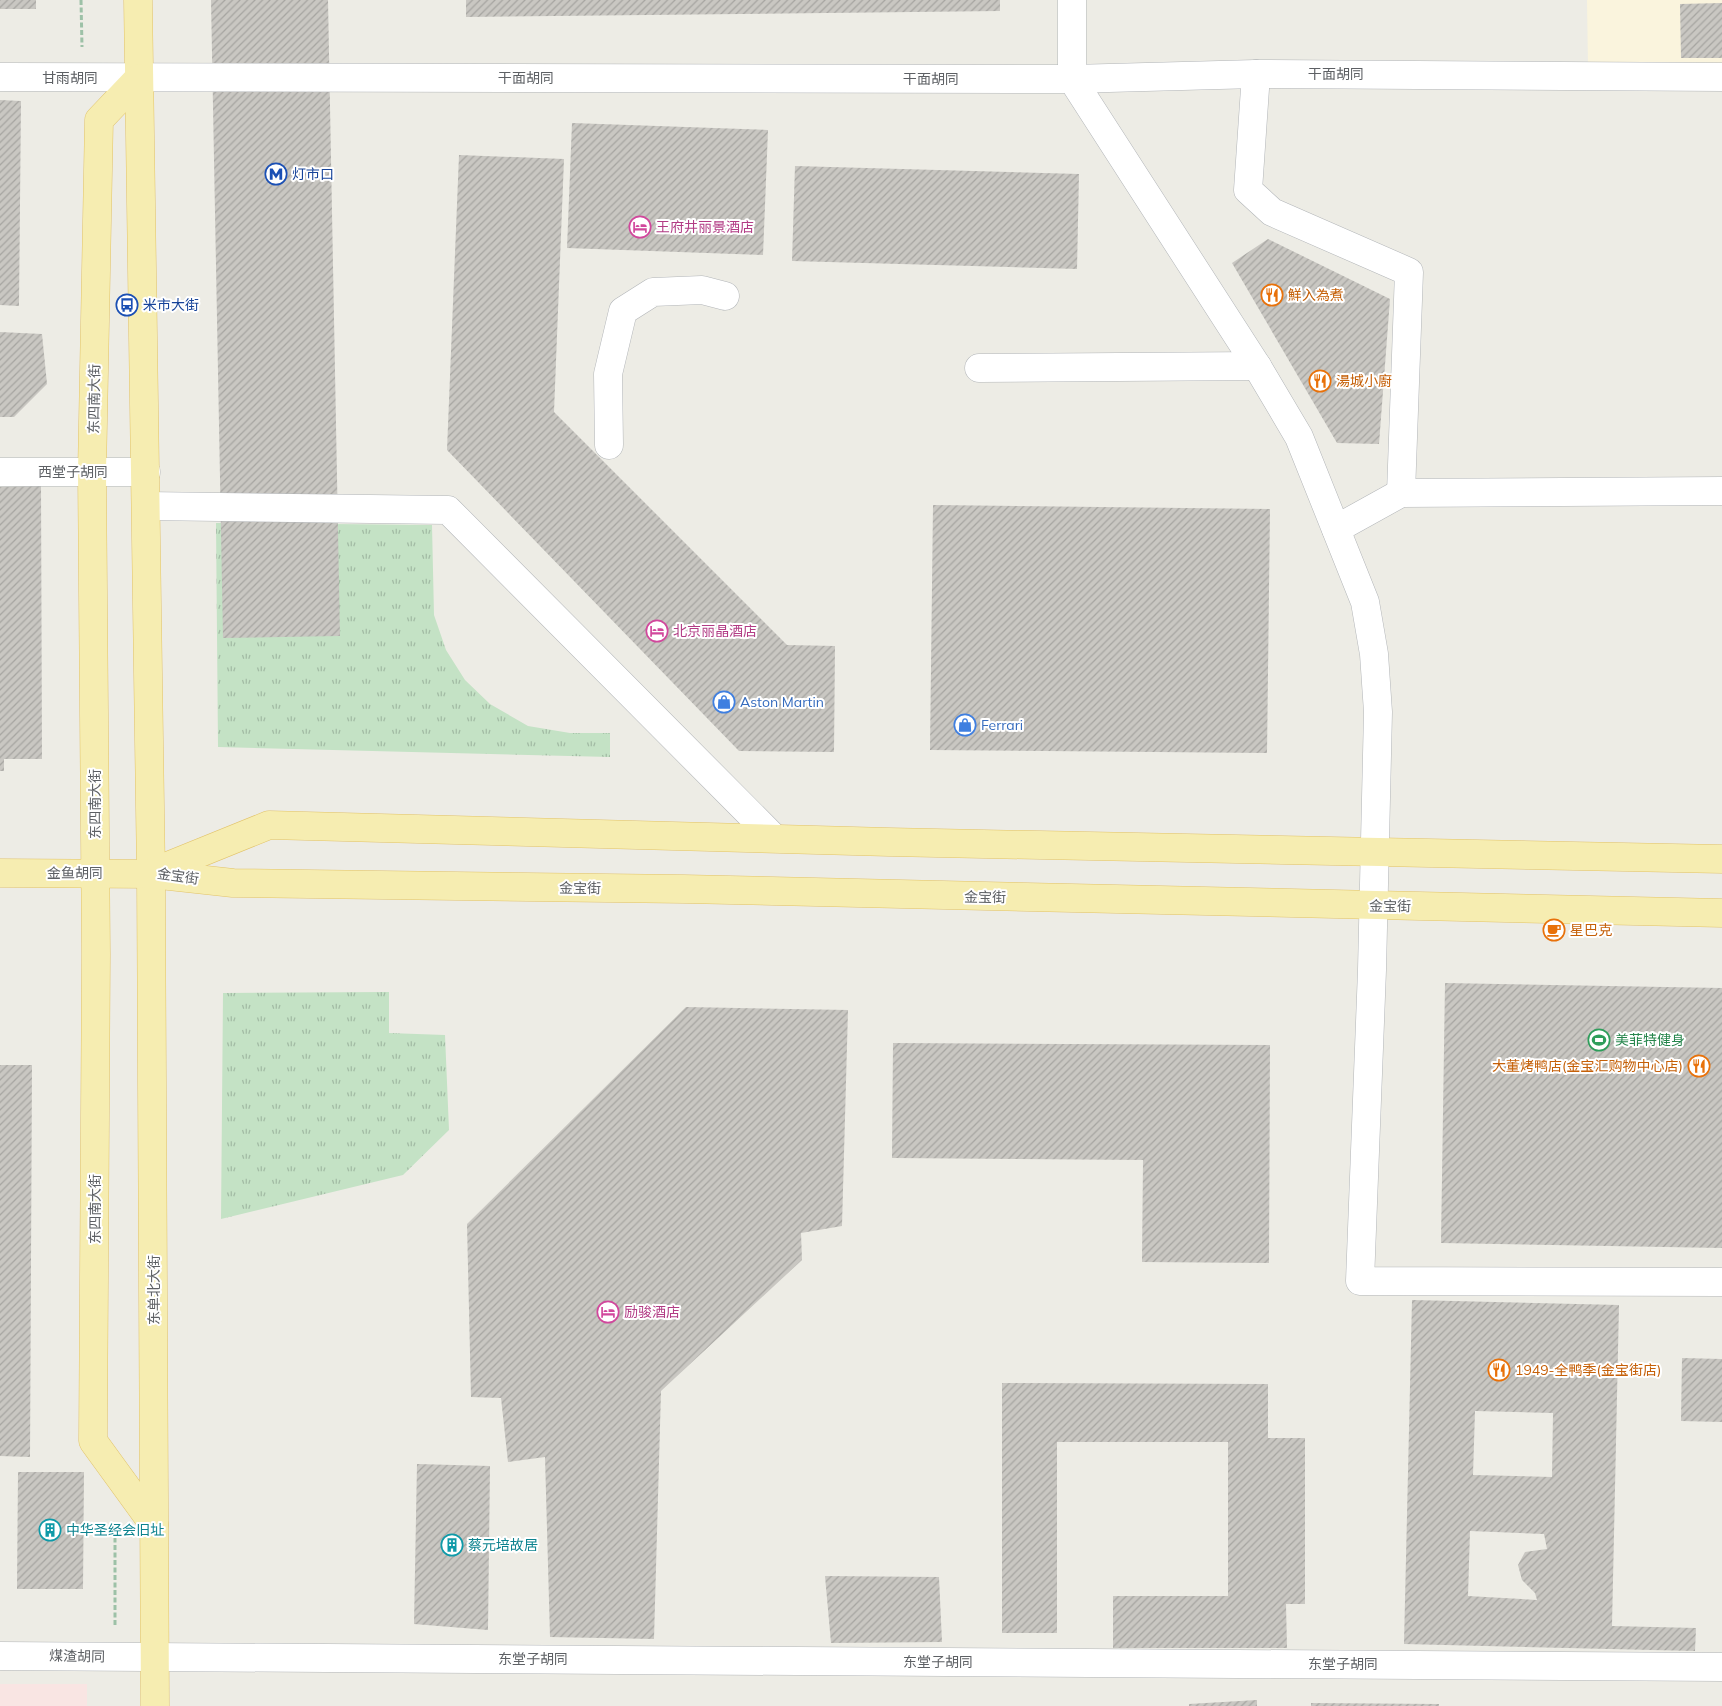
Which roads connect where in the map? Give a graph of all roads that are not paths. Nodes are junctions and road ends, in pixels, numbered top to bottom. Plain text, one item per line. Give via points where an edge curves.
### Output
1 (138, 0) edge
2 (1072, 0) edge
3 (1256, 74) junction
4 (0, 77) edge
5 (1722, 77) edge
6 (139, 78) junction
7 (1072, 79) junction
8 (725, 296) dead end
9 (1256, 366) junction
10 (979, 368) dead end
11 (609, 445) dead end
12 (0, 472) edge
13 (92, 472) junction
14 (146, 472) junction
15 (1722, 492) edge
16 (1401, 493) junction
17 (146, 506) junction
18 (1336, 528) junction
19 (773, 837) junction
20 (1375, 852) junction
21 (1722, 860) edge
22 (0, 873) edge
23 (96, 873) junction
24 (150, 874) junction
25 (1373, 906) junction
26 (1722, 913) edge
27 (1722, 1282) edge
28 (154, 1525) junction
29 (0, 1656) edge
30 (155, 1657) junction
31 (1722, 1667) edge
32 (155, 1706) edge

1 - 6 main road
2 - 7 street
3 - 5 street, 干面胡同
3 - 7 street, 干面胡同
3 - 16 street via 1248,190 1272,212 1409,272
4 - 6 street, 甘雨胡同
6 - 7 street, 干面胡同
6 - 13 main road, 东四南大街 via 99,120
6 - 14 main road
7 - 9 street
8 - 11 street via 702,290 653,292 623,311 608,374
9 - 10 street
9 - 18 street via 1299,437
12 - 13 street, 西堂子胡同
13 - 14 street, 西堂子胡同
13 - 23 main road, 东四南大街
14 - 17 main road
15 - 16 street
16 - 18 street
17 - 19 street via 448,510
17 - 24 main road
18 - 20 street via 1365,602 1374,654 1378,712
19 - 20 main road, 金宝街
19 - 24 main road, 金宝街 via 269,824
20 - 21 main road, 金宝街
20 - 25 street
22 - 23 main road, 金鱼胡同
23 - 24 main road, 金鱼胡同
23 - 28 main road, 东四南大街 via 94,1441
24 - 25 main road, 金宝街 via 233,884 684,889
24 - 28 main road, 东单北大街
25 - 26 main road, 金宝街
25 - 27 street via 1360,1281
28 - 30 main road, 东单北大街
29 - 30 street, 煤渣胡同
30 - 31 street, 东堂子胡同
30 - 32 main road, 东单北大街

